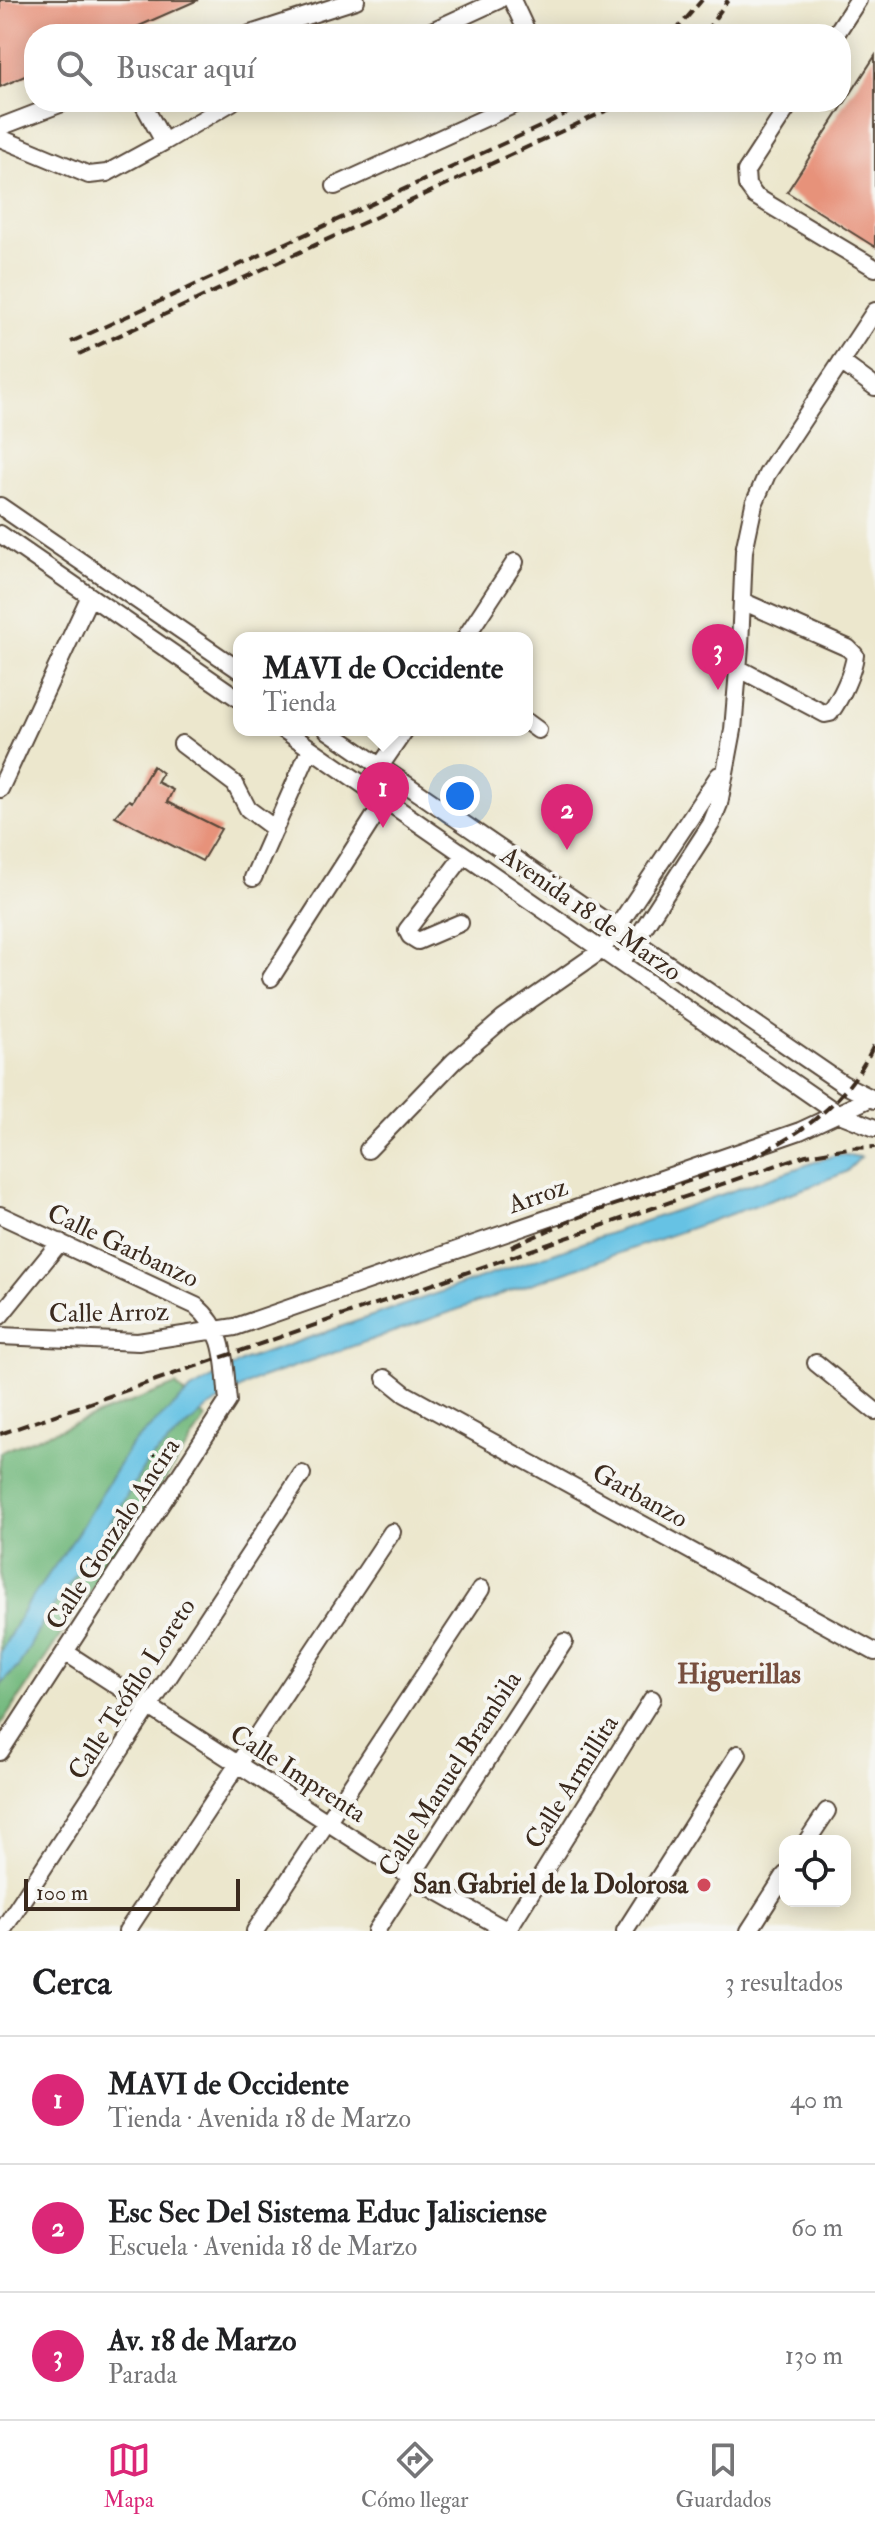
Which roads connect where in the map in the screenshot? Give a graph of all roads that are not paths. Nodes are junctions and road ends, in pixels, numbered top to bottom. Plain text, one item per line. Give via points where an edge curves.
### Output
1 (356, 0) edge
2 (499, 0) edge
3 (512, 0) edge
4 (858, 0) edge
5 (281, 24) edge
6 (447, 24) edge
7 (523, 24) edge
8 (842, 24) edge
9 (39, 112) edge
10 (148, 112) edge
11 (215, 112) edge
12 (498, 112) edge
13 (784, 112) edge
14 (0, 127) edge
15 (0, 138) edge
16 (164, 142) junction
17 (335, 186) dead end
18 (875, 268) edge
19 (875, 311) edge
20 (841, 362) junction
21 (875, 387) edge
22 (0, 506) edge
23 (0, 534) edge
24 (515, 562) dead end
25 (90, 596) junction
26 (742, 601) junction
27 (469, 632) edge
28 (233, 666) edge
29 (738, 668) junction
30 (233, 695) edge
31 (292, 736) edge
32 (336, 736) edge
33 (401, 736) edge
34 (182, 744) dead end
35 (310, 749) junction
36 (380, 767) junction
37 (725, 767) junction
38 (366, 787) junction
39 (0, 789) edge
40 (385, 800) junction
41 (275, 829) junction
42 (464, 855) junction
43 (253, 878) dead end
44 (460, 923) dead end
45 (617, 929) junction
46 (635, 941) junction
47 (602, 950) junction
48 (621, 963) junction
49 (271, 978) dead end
50 (873, 1099) edge
51 (837, 1113) junction
52 (875, 1128) edge
53 (875, 1137) edge
54 (368, 1150) dead end
55 (0, 1215) edge
56 (60, 1242) junction
57 (0, 1316) edge
58 (218, 1331) junction
59 (0, 1336) edge
60 (816, 1363) dead end
61 (385, 1378) dead end
62 (875, 1411) edge
63 (302, 1474) dead end
64 (392, 1532) dead end
65 (481, 1589) dead end
66 (564, 1642) dead end
67 (65, 1652) junction
68 (875, 1652) edge
69 (652, 1699) dead end
70 (149, 1707) junction
71 (0, 1752) edge
72 (738, 1754) dead end
73 (237, 1763) junction
74 (827, 1811) dead end
75 (327, 1822) junction
76 (811, 1835) edge
77 (412, 1877) junction
78 (779, 1884) edge
79 (2, 1931) edge
80 (127, 1931) edge
81 (255, 1931) edge
82 (376, 1931) edge
83 (507, 1931) edge
84 (625, 1931) edge
85 (749, 1931) edge

1 - 5 street
2 - 6 street
3 - 7 street
4 - 8 street
9 - 14 street
10 - 16 street
11 - 16 street
12 - 17 street
13 - 18 street via 746,171 747,185 755,196
15 - 16 street via 89,175 107,173
19 - 20 street
20 - 21 street
20 - 26 street via 767,474 754,504 744,551
22 - 28 street
23 - 25 street
24 - 27 street
25 - 30 street
25 - 39 street
26 - 29 street
26 - 29 street via 855,655 835,706 825,714
29 - 37 street
31 - 35 street, Avenida 18 de Marzo
32 - 36 street, Avenida 18 de Marzo
33 - 36 street
34 - 41 street via 235,784 248,809
35 - 38 street, Avenida 18 de Marzo
35 - 41 street
36 - 38 street
36 - 45 street, Avenida 18 de Marzo
37 - 45 street
37 - 46 street via 711,824
38 - 40 street, Avenida 18 de Marzo
40 - 42 street, Avenida 18 de Marzo
40 - 49 street
41 - 43 street
42 - 44 street via 407,930 418,941
42 - 47 street, Avenida 18 de Marzo
45 - 46 street, Avenida 18 de Marzo
45 - 47 street
46 - 48 street
46 - 50 street, Avenida 18 de Marzo via 843,1084
47 - 48 street, Avenida 18 de Marzo
47 - 54 street via 466,1050
48 - 51 street, Avenida 18 de Marzo
50 - 51 street, Arroz
51 - 52 street, Avenida 18 de Marzo
51 - 53 street
51 - 58 street, Arroz via 800,1131
55 - 56 street, Calle Garbanzo
56 - 57 street
56 - 58 street, Calle Garbanzo via 196,1306
58 - 59 street, Calle Arroz via 138,1342
58 - 67 street, Calle Gonzalo Ancira via 228,1401
60 - 62 street
61 - 68 street, Garbanzo via 405,1394
63 - 70 street, Calle Teófilo Loreto
64 - 73 street
65 - 75 street
66 - 77 street, Calle Manuel Brambila
67 - 70 street, Calle Imprenta
67 - 71 street, Calle Gonzalo Ancira
69 - 83 street, Calle Armillita
70 - 73 street, Calle Imprenta
70 - 79 street, Calle Teófilo Loreto
72 - 84 street
73 - 75 street, Calle Imprenta
73 - 80 street
74 - 76 street
75 - 77 street, Calle Imprenta
75 - 81 street
77 - 82 street, Calle Manuel Brambila
77 - 83 street, Calle Imprenta
78 - 85 street

